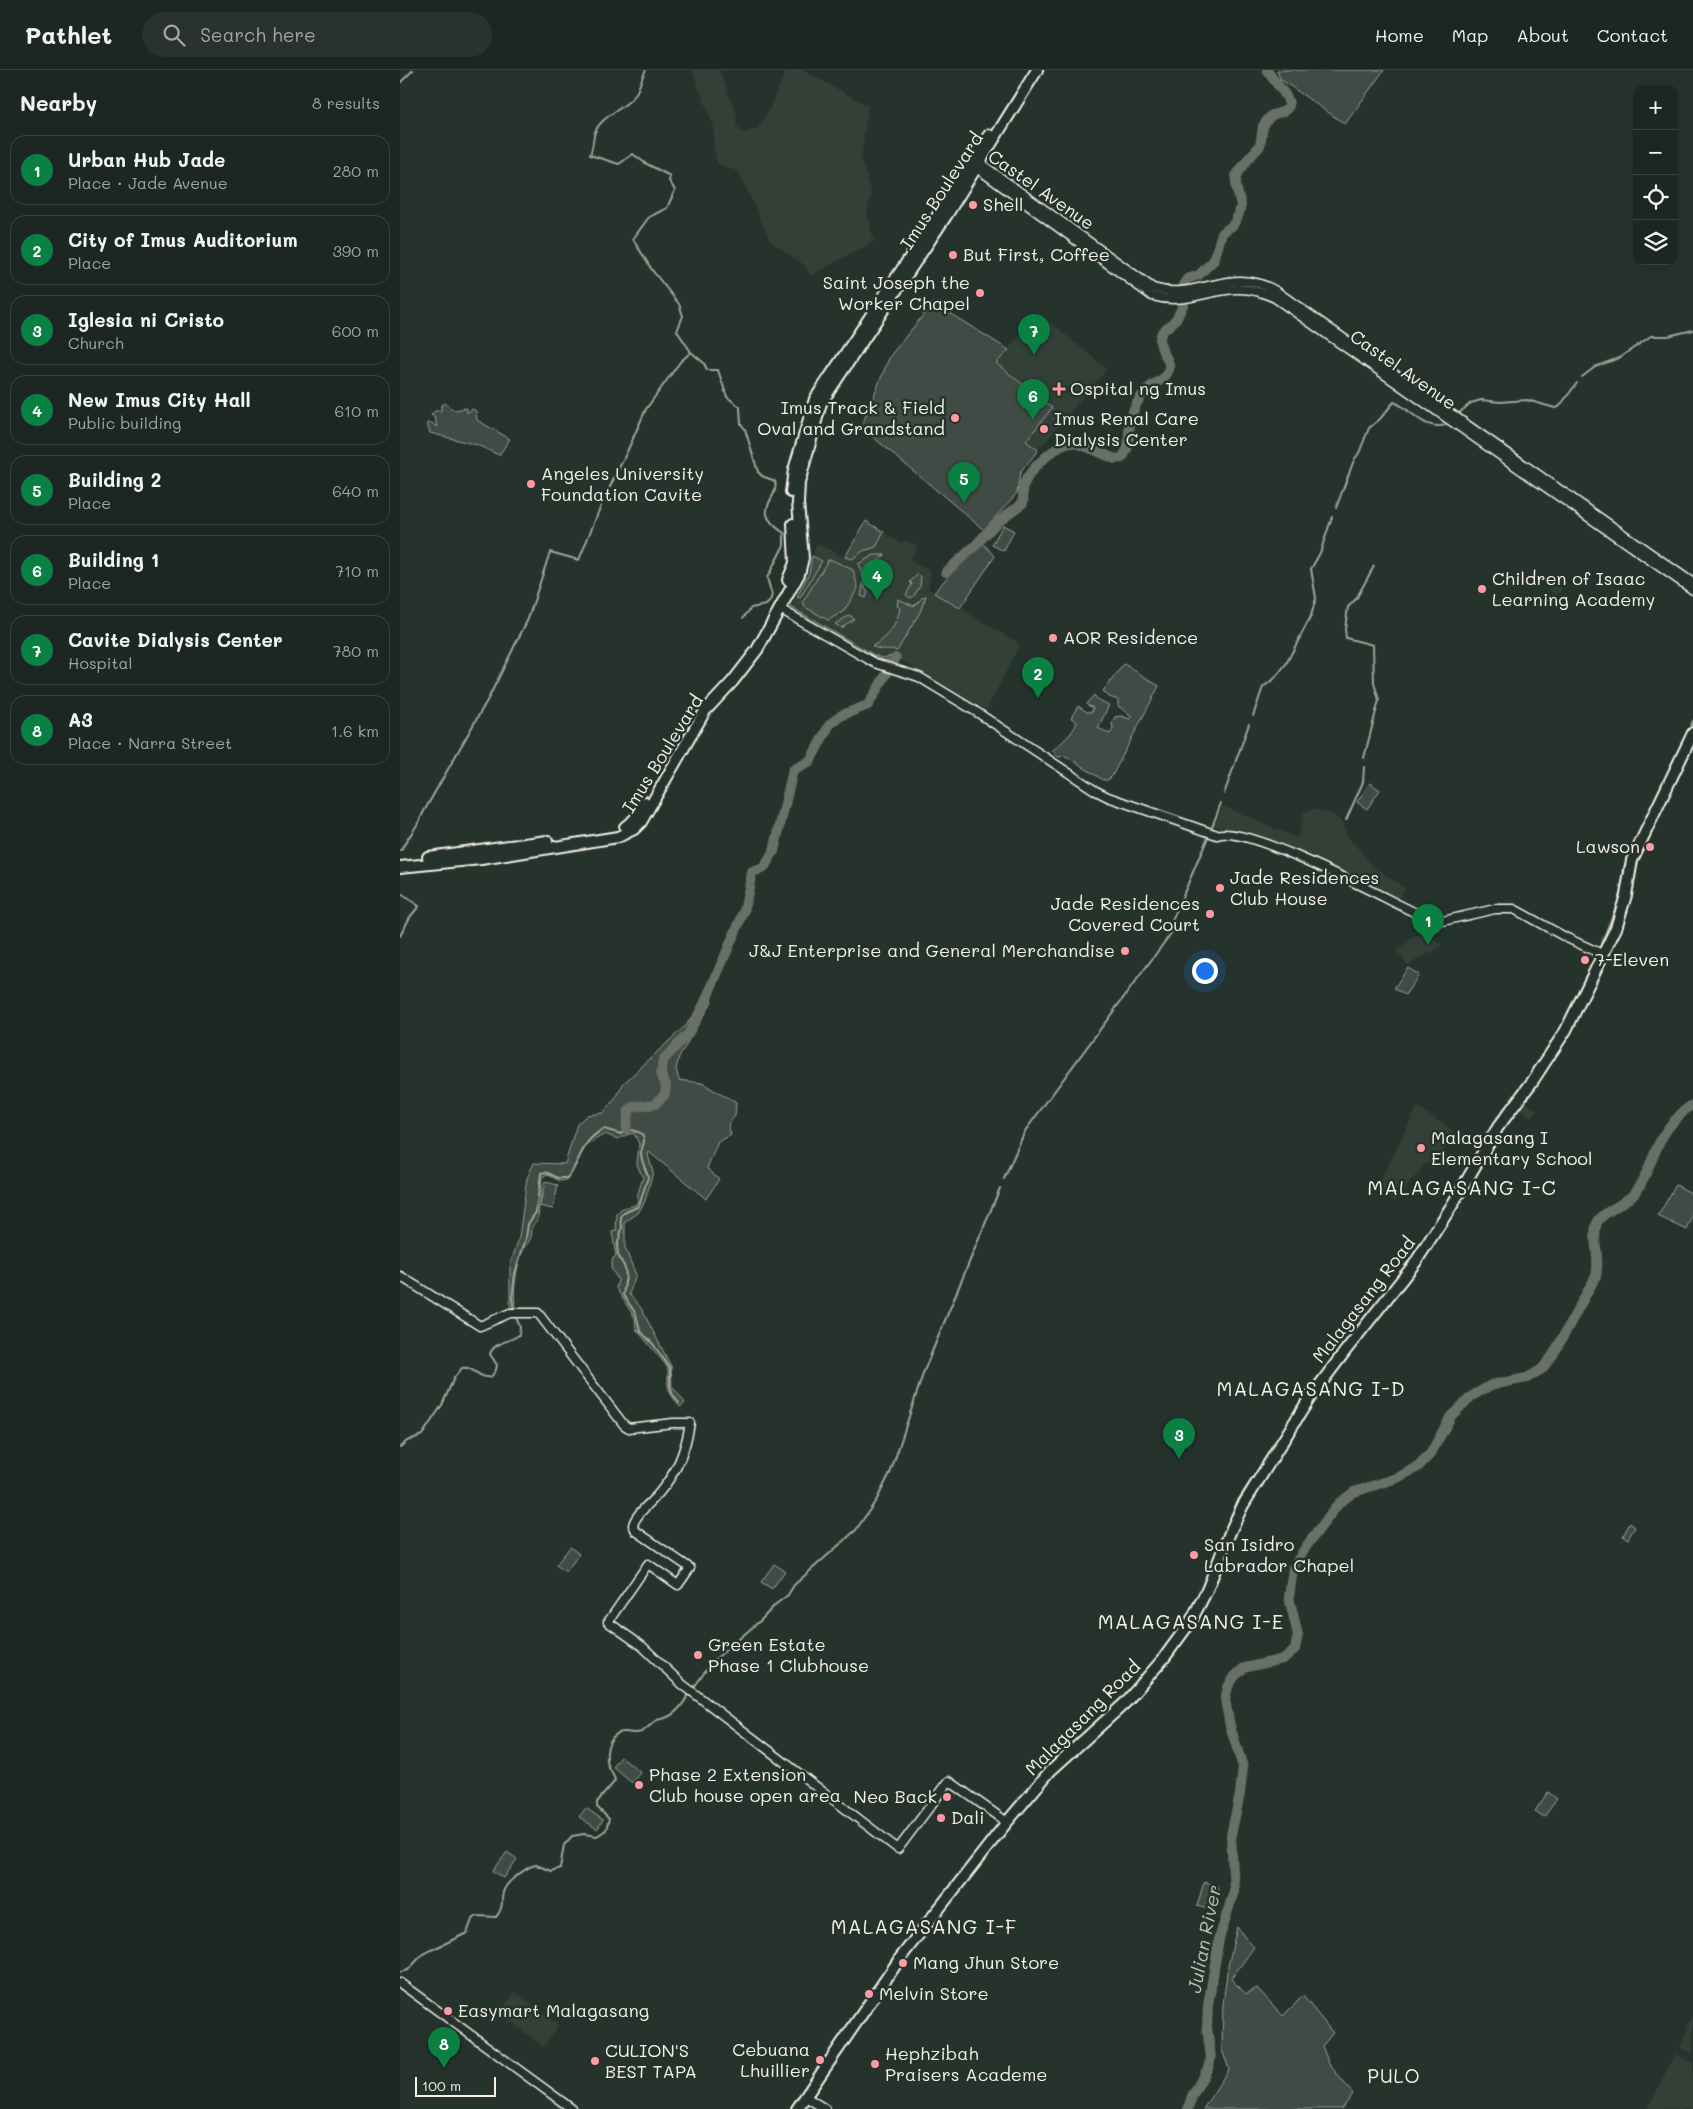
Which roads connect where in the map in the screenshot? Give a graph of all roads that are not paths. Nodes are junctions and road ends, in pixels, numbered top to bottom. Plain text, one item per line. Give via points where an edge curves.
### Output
1 (1029, 70) edge
2 (1037, 70) edge
3 (977, 164) junction
4 (1693, 583) edge
5 (1693, 590) edge
6 (780, 610) junction
7 (1693, 733) edge
8 (400, 860) edge
9 (400, 867) edge
10 (1604, 955) junction
11 (400, 1276) edge
12 (1007, 1822) junction
13 (400, 1983) edge
14 (806, 2096) junction
15 (572, 2109) edge
16 (797, 2109) edge
17 (825, 2109) edge

1 - 3 main road, Imus Boulevard
2 - 3 main road, Imus Boulevard
3 - 4 street, Castel Avenue via 1153,288 1185,291 1238,280 1268,286
3 - 5 street, Castel Avenue via 1152,296 1182,298 1247,288 1275,298
3 - 6 main road, Imus Boulevard via 821,403 798,493 802,566
3 - 8 main road, Imus Boulevard via 815,399 792,482 796,557 793,570 758,636 738,665 704,702 635,819 616,831 480,852
6 - 9 main road, Imus Boulevard via 747,664 706,711 634,829 618,836 520,853
6 - 10 street via 875,663 919,677 1102,795 1217,835 1227,832 1268,843 1416,912 1434,924 1495,909 1514,908 1566,938
7 - 10 main road, Malagasang Road via 1632,860 1626,895
10 - 12 main road, Malagasang Road via 1566,1030 1498,1127 1416,1263 1308,1399 1248,1496 1230,1530 1208,1590 1190,1621 1164,1658 1126,1702 1051,1770
11 - 12 street via 480,1326 498,1317 538,1313 629,1428 690,1423 680,1462 658,1494 634,1520 633,1526 690,1568 678,1585 648,1564 608,1622 656,1657 682,1684 898,1849 949,1781
12 - 14 main road, Malagasang Road via 919,1934
13 - 15 street
14 - 16 main road, Malagasang Road
14 - 17 street

